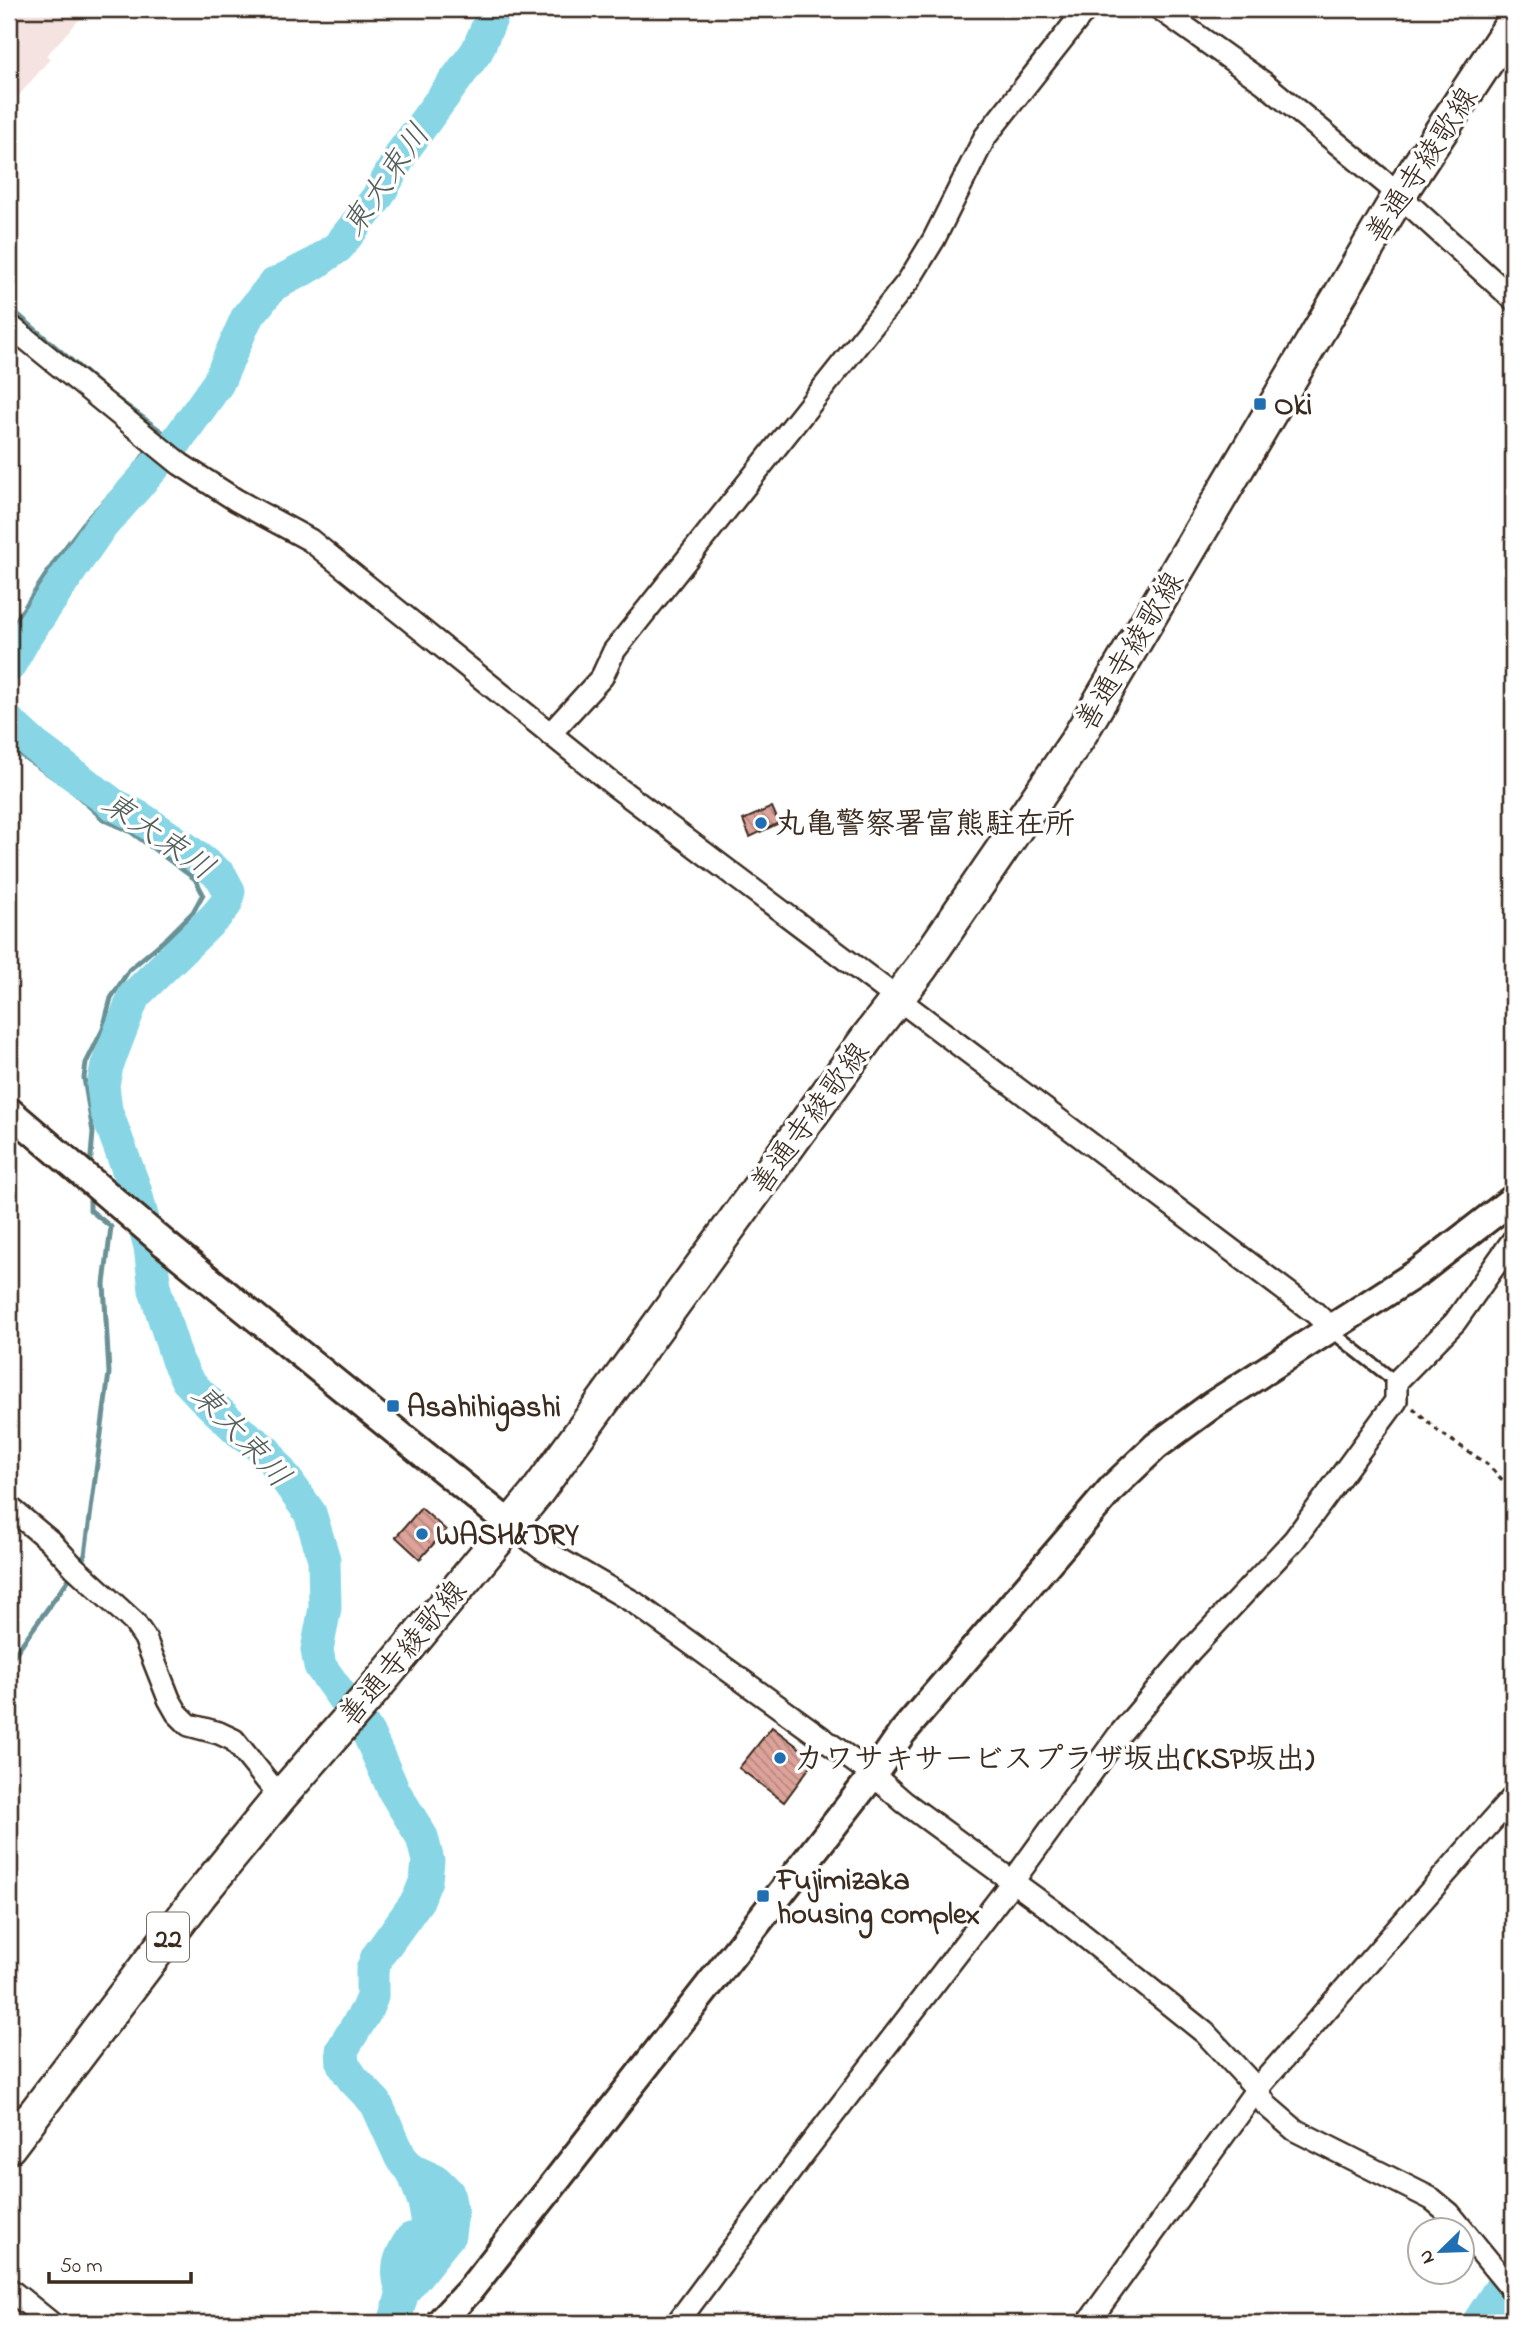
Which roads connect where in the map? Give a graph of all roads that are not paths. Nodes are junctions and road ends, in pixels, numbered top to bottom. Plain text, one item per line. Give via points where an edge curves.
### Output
1 (1086, 9) edge
2 (1160, 9) edge
3 (1513, 22) edge
4 (1399, 195) junction
5 (1513, 299) edge
6 (9, 325) edge
7 (550, 734) junction
8 (897, 999) junction
9 (9, 1111) edge
10 (1513, 1199) edge
11 (1513, 1240) edge
12 (1331, 1328) junction
13 (1396, 1387) junction
14 (9, 1507) edge
15 (511, 1525) junction
16 (873, 1775) junction
17 (280, 1797) junction
18 (1513, 1797) edge
19 (1013, 1881) junction
20 (1257, 2088) junction
21 (9, 2147) edge
22 (1507, 2283) edge
23 (9, 2289) edge
24 (51, 2323) edge
25 (439, 2323) edge
26 (677, 2323) edge
27 (1088, 2323) edge

1 - 7 street via 985,137 909,280 614,651 602,677
2 - 4 street via 1264,83
3 - 4 main road, 善通寺綾歌線 / 22
4 - 5 street
4 - 8 main road, 善通寺綾歌線 / 22 via 1077,740
6 - 7 street via 180,464 310,540
7 - 8 street
8 - 12 street
8 - 15 main road, 善通寺綾歌線 / 22
9 - 15 street
10 - 12 street via 1420,1271
11 - 13 street via 1455,1322
12 - 13 lane
12 - 16 street via 1212,1405 1156,1446 1113,1487 902,1733
13 - 19 street via 1395,1401 1294,1540 1118,1736
14 - 17 street via 134,1622 177,1713 190,1724 234,1740
15 - 16 street via 542,1549 635,1603
15 - 17 main road, 善通寺綾歌線 / 22
16 - 19 street
16 - 25 street via 545,2196
17 - 21 main road, 善通寺綾歌線 / 22
18 - 20 street
19 - 20 street via 1205,2033
19 - 26 street
20 - 22 street via 1266,2105 1295,2130 1432,2199
20 - 27 street
23 - 24 street

